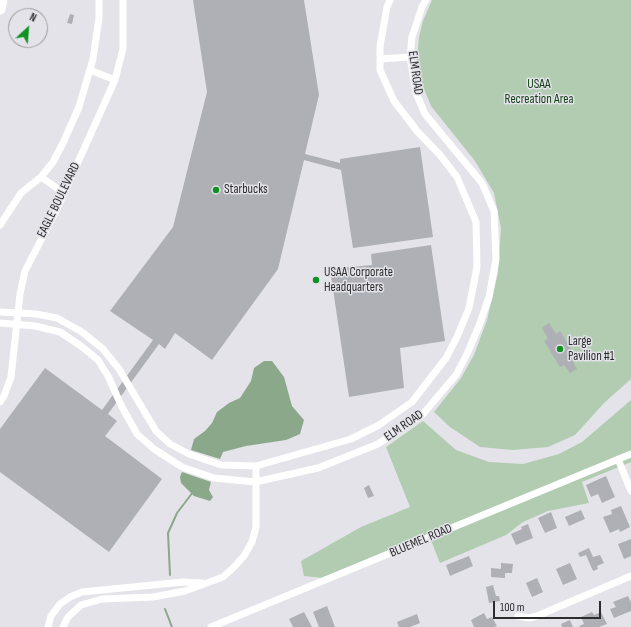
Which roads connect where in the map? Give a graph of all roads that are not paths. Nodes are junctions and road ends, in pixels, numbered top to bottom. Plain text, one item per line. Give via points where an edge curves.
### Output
1 (2, 0) edge
2 (99, 0) edge
3 (123, 0) edge
4 (390, 0) edge
5 (426, 0) edge
6 (0, 9) edge
7 (410, 57) junction
8 (380, 59) junction
9 (90, 70) junction
10 (115, 80) junction
11 (41, 178) junction
12 (64, 193) junction
13 (0, 225) edge
14 (0, 312) edge
15 (18, 312) junction
16 (0, 323) edge
17 (17, 324) junction
18 (0, 402) edge
19 (631, 454) edge
20 (618, 459) junction
21 (256, 466) junction
22 (255, 482) junction
23 (631, 491) edge
24 (631, 576) edge
25 (206, 583) junction
26 (518, 616) dead end
27 (48, 627) edge
28 (63, 627) edge
29 (210, 627) edge

1 - 6 main road
2 - 9 street, EAGLE BOULEVARD via 99,18
3 - 10 street, EAGLE BOULEVARD via 123,49
4 - 8 street, ELM ROAD via 383,26
5 - 7 street, ELM ROAD via 412,37
7 - 8 street
7 - 22 street, ELM ROAD via 416,94 425,114 482,183 494,211 496,259 489,297 479,326 456,375 423,414 404,428 378,444 318,468
8 - 21 street, ELM ROAD via 380,70 394,101 457,177 476,222 477,267 469,308 446,358 412,402 399,412 351,439
9 - 10 street
9 - 11 street, EAGLE BOULEVARD via 79,107 63,143
10 - 12 street, EAGLE BOULEVARD
11 - 12 street
11 - 13 street, EAGLE BOULEVARD via 21,193
12 - 15 street, EAGLE BOULEVARD via 25,271
14 - 15 street, ELM ROAD
15 - 17 street, EAGLE BOULEVARD
15 - 21 street, ELM ROAD via 57,318 82,332 103,349 156,431 170,444 189,454 221,465
16 - 17 street, ELM ROAD
17 - 18 street, EAGLE BOULEVARD via 11,378
17 - 22 street, ELM ROAD via 60,332 98,360 137,434 154,449 182,467 214,478
19 - 20 street, BLUEMEL ROAD
20 - 23 street
20 - 29 street, BLUEMEL ROAD
21 - 22 street
22 - 25 street via 256,527 252,542 233,568 223,576
24 - 26 street via 537,616
25 - 27 street via 183,582 82,592 60,604 51,616
25 - 28 street via 185,591 153,597 102,599 81,605 68,617

